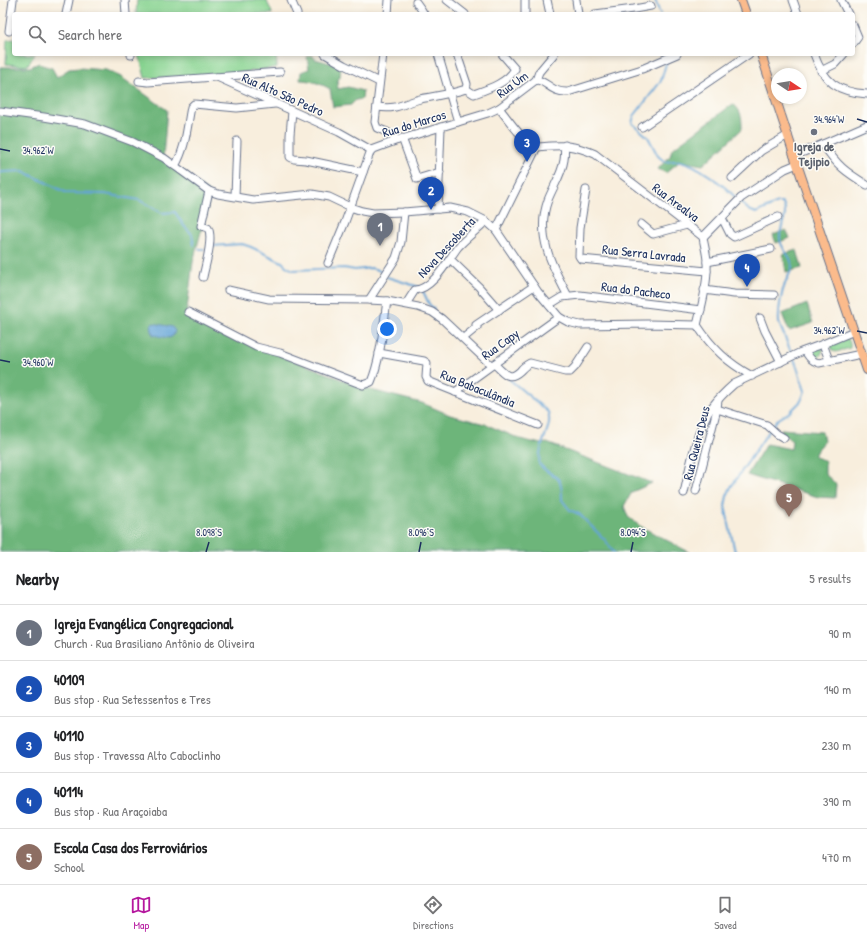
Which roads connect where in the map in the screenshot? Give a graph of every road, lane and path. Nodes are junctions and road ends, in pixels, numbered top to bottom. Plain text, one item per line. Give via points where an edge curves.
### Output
1 (13, 0) edge
2 (69, 0) edge
3 (125, 0) edge
4 (389, 0) edge
5 (447, 0) edge
6 (525, 0) edge
7 (548, 0) edge
8 (576, 0) edge
9 (741, 0) edge
10 (794, 0) edge
11 (841, 0) edge
12 (294, 1) edge
13 (416, 2) dead end
14 (456, 2) edge
15 (651, 6) dead end
16 (66, 12) edge
17 (126, 12) edge
18 (297, 12) edge
19 (388, 12) edge
20 (423, 12) edge
21 (464, 12) edge
22 (525, 12) edge
23 (550, 12) edge
24 (578, 12) edge
25 (614, 12) edge
26 (745, 12) edge
27 (797, 12) edge
28 (847, 12) edge
29 (855, 30) edge
30 (9, 32) dead end
31 (855, 41) edge
32 (328, 56) edge
33 (383, 56) edge
34 (439, 56) edge
35 (458, 56) edge
36 (504, 56) edge
37 (552, 56) edge
38 (674, 56) edge
39 (746, 56) edge
40 (762, 56) edge
41 (815, 56) edge
42 (842, 56) edge
43 (821, 71) junction
44 (280, 72) dead end
45 (217, 77) junction
46 (140, 80) dead end
47 (537, 80) junction
48 (379, 82) junction
49 (467, 88) junction
50 (450, 94) junction
51 (867, 94) edge
52 (275, 104) junction
53 (377, 107) junction
54 (499, 108) junction
55 (0, 111) edge
56 (292, 111) junction
57 (458, 122) junction
58 (867, 125) edge
59 (441, 127) junction
60 (642, 127) dead end
61 (339, 132) joint
62 (788, 135) junction
63 (400, 139) junction
64 (237, 141) dead end
65 (823, 144) junction
66 (564, 145) junction
67 (537, 147) junction
68 (371, 150) junction
69 (795, 160) junction
70 (175, 166) junction
71 (363, 172) junction
72 (440, 172) junction
73 (732, 178) dead end
74 (867, 185) edge
75 (586, 190) dead end
76 (209, 191) junction
77 (235, 196) junction
78 (350, 207) junction
79 (438, 209) junction
80 (404, 212) junction
81 (778, 217) dead end
82 (722, 218) junction
83 (486, 222) junction
84 (641, 224) dead end
85 (687, 225) junction
86 (496, 230) junction
87 (702, 237) junction
88 (771, 249) dead end
89 (450, 259) junction
90 (707, 262) junction
91 (328, 263) dead end
92 (706, 271) junction
93 (203, 277) dead end
94 (534, 286) junction
95 (228, 290) dead end
96 (704, 290) junction
97 (774, 294) dead end
98 (568, 296) junction
99 (369, 300) junction
100 (387, 301) junction
101 (406, 304) junction
102 (549, 306) junction
103 (499, 310) junction
104 (700, 310) junction
105 (188, 312) dead end
106 (558, 317) junction
107 (760, 318) dead end
108 (697, 325) junction
109 (854, 331) junction
110 (466, 336) dead end
111 (823, 344) junction
112 (588, 347) dead end
113 (803, 351) junction
114 (379, 353) junction
115 (861, 354) junction
116 (829, 360) junction
117 (781, 362) junction
118 (492, 365) junction
119 (867, 370) edge
120 (752, 376) junction
121 (455, 392) junction
122 (715, 408) junction
123 (538, 425) dead end
124 (784, 438) dead end
125 (696, 491) dead end
126 (684, 493) dead end

1 - 30 street
2 - 16 street
3 - 17 street
4 - 19 street
5 - 14 street
6 - 22 street
7 - 23 street
8 - 24 street
9 - 26 main road
10 - 27 street
11 - 28 street
12 - 18 street
13 - 20 street
14 - 21 street
15 - 25 street
29 - 31 street via 858,37
32 - 48 street
33 - 48 street
34 - 50 street
35 - 49 street
36 - 49 street via 515,69 513,73 495,86 474,94
37 - 47 street via 539,72
38 - 47 street via 622,76 568,92 557,91
39 - 60 street
40 - 62 main road
41 - 43 street
42 - 43 street via 835,64
43 - 51 street via 830,82 841,89
44 - 45 street
45 - 46 street via 148,82
45 - 52 street, Rua Alto São Pedro
47 - 54 street, Rua Um
48 - 53 street
49 - 50 street
50 - 53 street via 421,99 394,108
50 - 57 street
52 - 56 street, Rua Alto São Pedro
52 - 70 street via 237,108 194,104 182,154
53 - 63 street via 376,127
54 - 57 street, Rua do Marcos
54 - 67 street via 527,140
55 - 70 street via 85,124 146,148
56 - 61 street, Rua Alto São Pedro
56 - 71 street via 290,156 294,159
57 - 59 street, Rua do Marcos
58 - 65 street
59 - 63 street, Rua do Marcos
59 - 72 street
61 - 68 street, Rua do Marcos
62 - 69 main road
62 - 73 street via 761,151
63 - 68 street, Rua do Marcos
63 - 72 street via 417,179
64 - 77 street
65 - 69 street
65 - 74 street via 836,163
66 - 67 street, Rua Arealva
66 - 85 street, Rua Arealva via 595,154
66 - 98 street via 563,164 546,208 544,224 549,257
67 - 86 street
68 - 71 street
69 - 82 street via 738,200
69 - 109 main road
70 - 76 street
71 - 78 street
72 - 79 street
75 - 92 street, Rua Serra Lavrada via 580,228 580,258
76 - 77 street
76 - 93 street via 201,226 208,228 210,232
77 - 78 street via 253,200 320,194
78 - 80 street via 372,213
78 - 91 street
79 - 80 street
79 - 83 street via 460,209
80 - 99 street via 401,242 396,258
81 - 82 street via 734,237
82 - 87 street
83 - 86 street
83 - 89 street, Nova Descoberta
84 - 85 street via 653,234
85 - 87 street, Rua Arealva
86 - 94 street
87 - 90 street, Rua Arealva
88 - 90 street
89 - 101 street, Nova Descoberta via 423,288 415,290
89 - 103 street
90 - 92 street, Rua Arealva
92 - 96 street, Rua Arealva
94 - 102 street
94 - 103 street
95 - 99 street via 269,299
96 - 97 street via 734,294
96 - 104 street, Rua Arealva
98 - 102 street
98 - 104 street, Rua do Pacheco via 580,295
99 - 100 street
100 - 101 street
100 - 114 street
101 - 118 street via 432,312 442,319
102 - 106 street
103 - 110 street via 476,325 477,327
104 - 108 street, Rua Arealva
105 - 114 street via 256,347 280,353 364,385 371,382
106 - 108 street via 580,325
106 - 118 street, Rua Capy
107 - 117 street
108 - 120 street via 722,357
109 - 111 street, Rua Queira Deus
109 - 115 main road
111 - 113 street, Rua Queira Deus
111 - 116 street
112 - 118 street via 568,373 530,363 511,377
113 - 116 street via 813,362
113 - 117 street, Rua Queira Deus
114 - 121 street, Rua Babaculândia via 426,362 427,380
115 - 116 street
115 - 119 main road
117 - 120 street, Rua Queira Deus
118 - 121 street, Rua Capy
120 - 122 street, Rua Queira Deus via 734,384 718,400
121 - 123 street, Rua Babaculândia
122 - 124 street via 770,427
122 - 125 street, Rua Queira Deus
122 - 126 street, Rua Queira Deus via 702,427

